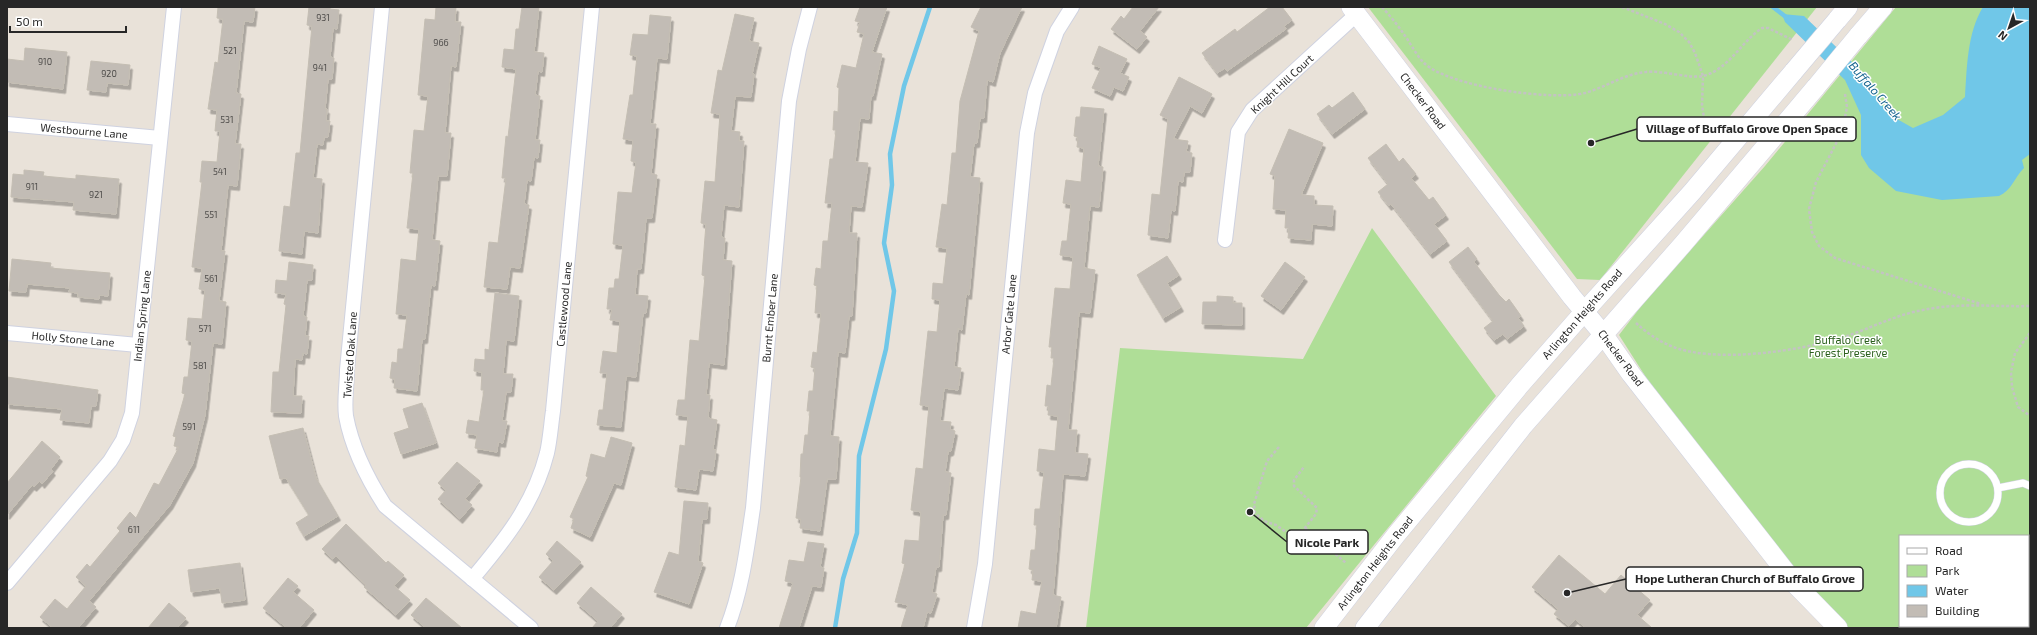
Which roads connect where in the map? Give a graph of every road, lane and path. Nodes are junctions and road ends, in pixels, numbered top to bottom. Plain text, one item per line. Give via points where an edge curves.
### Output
1 (174, 7) edge
2 (382, 7) edge
3 (592, 7) edge
4 (810, 7) edge
5 (1072, 7) edge
6 (1382, 7) edge
7 (1622, 7) edge
8 (1883, 7) edge
9 (1354, 11) edge
10 (1842, 13) edge
11 (1793, 40) dead end
12 (1703, 76) junction
13 (1845, 94) dead end
14 (7, 124) edge
15 (160, 138) junction
16 (1707, 138) dead end
17 (1225, 240) dead end
18 (1985, 305) junction
19 (2030, 306) edge
20 (1584, 312) junction
21 (1633, 321) dead end
22 (2030, 332) edge
23 (7, 333) edge
24 (1603, 334) junction
25 (138, 346) junction
26 (2030, 416) edge
27 (1279, 447) dead end
28 (1304, 467) dead end
29 (2030, 486) edge
30 (1998, 488) junction
31 (1305, 528) junction
32 (1346, 563) dead end
33 (472, 579) junction
34 (7, 583) edge
35 (531, 628) edge
36 (727, 628) edge
37 (974, 628) edge
38 (1324, 628) edge
39 (1365, 628) edge
40 (1838, 628) edge

1 - 15 street, Indian Spring Lane
2 - 33 street, Twisted Oak Lane via 348,362 346,415 355,451 370,483 385,506
3 - 33 street, Castlewood Lane via 554,411 547,453 526,507 506,539
4 - 36 street, Burnt Ember Lane via 789,101 753,508 744,567
5 - 37 street, Arbor Gate Lane via 1055,38 1035,93 1027,133 985,564
6 - 12 path via 1424,63 1446,76 1497,90 1569,95 1585,93 1624,77 1646,72
7 - 12 path via 1679,32 1695,52
8 - 24 main road, bridge via 1683,244
9 - 17 street, Knight Hill Court via 1252,110 1238,132
9 - 20 main road, Checker Road
10 - 20 main road, Arlington Heights Road, bridge via 1692,192
11 - 12 path via 1768,28 1762,28 1721,66
12 - 16 path via 1702,105
13 - 18 path via 1847,107 1842,132 1816,182 1809,209 1812,232 1819,246 1835,258
14 - 15 street, Westbourne Lane
15 - 25 street, Indian Spring Lane
18 - 19 path
18 - 21 path via 1953,305 1917,311 1814,346 1724,356 1692,352 1671,346
20 - 24 main road, Checker Road
20 - 38 main road, Arlington Heights Road via 1457,460
22 - 26 path via 2015,353 2011,372 2018,407
23 - 25 street, Holly Stone Lane
24 - 39 main road via 1523,426
24 - 40 main road, Checker Road via 1631,374 1796,585
25 - 34 street, Indian Spring Lane via 132,413 123,440 110,461
27 - 31 path via 1267,461 1254,504 1255,513 1296,539
28 - 31 path via 1294,480 1294,486 1317,508 1316,514
29 - 30 lane via 2024,483
30 - 30 lane via 1995,478 1989,471 1981,466 1966,464 1953,468 1946,475 1940,493 1947,511 1960,520 1969,522 1981,519 1992,511 1998,496
31 - 32 path
33 - 35 street, Twisted Oak Lane

